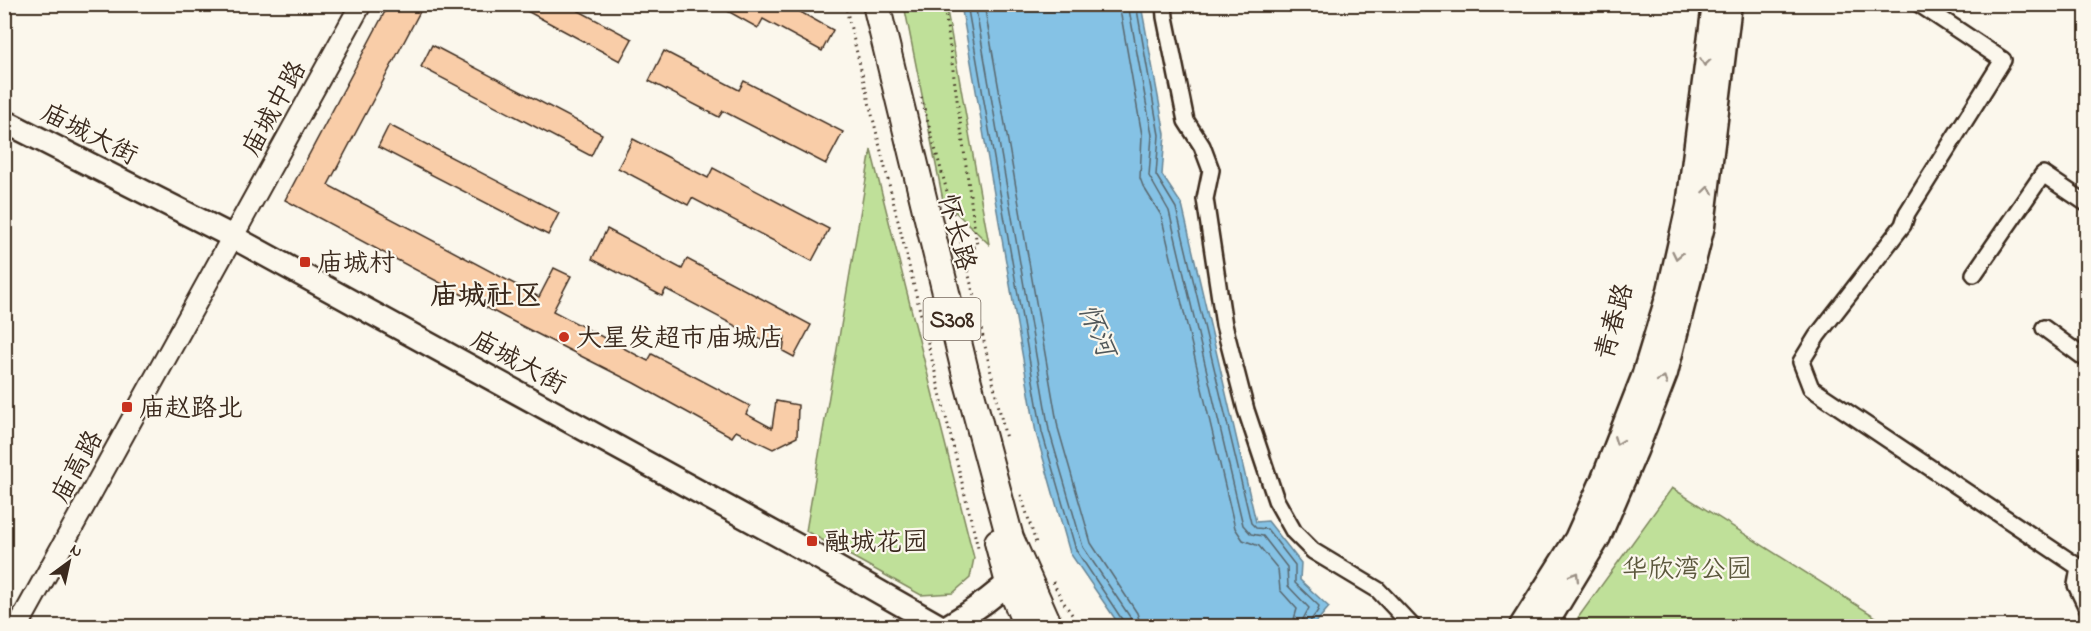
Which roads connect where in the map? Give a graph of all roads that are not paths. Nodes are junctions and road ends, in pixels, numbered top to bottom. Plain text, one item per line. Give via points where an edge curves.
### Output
1 (361, 4) edge
2 (860, 4) edge
3 (876, 4) edge
4 (1164, 4) edge
5 (1714, 4) edge
6 (1730, 4) edge
7 (1919, 4) edge
8 (4, 121) edge
9 (2086, 203) edge
10 (233, 237) junction
11 (1974, 274) dead end
12 (2044, 328) dead end
13 (2086, 359) edge
14 (1024, 568) junction
15 (2083, 570) edge
16 (2086, 606) edge
17 (18, 627) edge
18 (939, 627) edge
19 (948, 627) edge
20 (1028, 627) edge
21 (1049, 627) edge
22 (1412, 627) edge
23 (1521, 627) edge
24 (1545, 627) edge

1 - 10 street, 庙城中路
2 - 14 main road, 怀长路 / S308
3 - 14 main road, 怀长路 / S308 via 965,371 1010,538
4 - 22 street via 1186,121 1211,170 1205,199 1224,325 1246,410 1276,500 1294,532 1313,551 1378,590
5 -> 23 main road, 青春路 via 1688,206 1668,295 1643,377 1576,539
24 -> 6 main road via 1599,537 1666,373 1703,226
7 - 15 street via 2003,60 1903,225 1801,362 1811,388
8 - 10 main road, 庙城大街
9 - 11 street via 2043,174
10 - 17 street, 庙高路
10 - 18 main road, 庙城大街
12 - 13 street
14 - 19 main road
14 - 20 main road, 怀长路 / S308
14 - 21 main road, 怀长路 / S308
15 - 16 street via 2076,585

